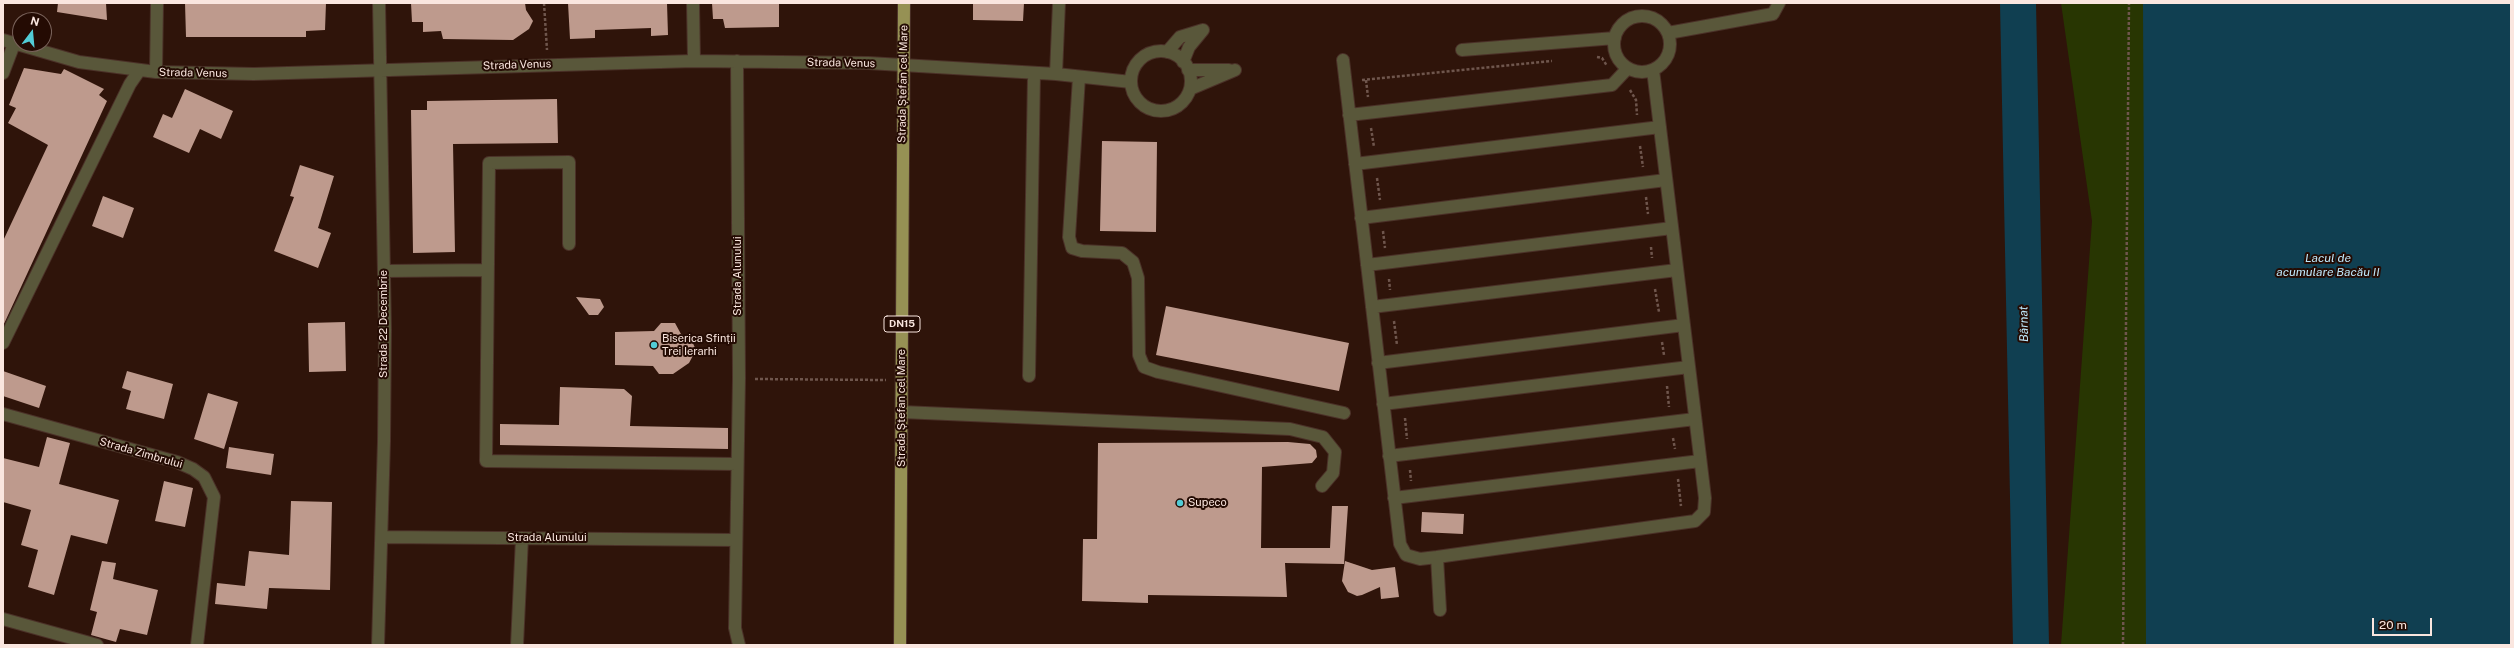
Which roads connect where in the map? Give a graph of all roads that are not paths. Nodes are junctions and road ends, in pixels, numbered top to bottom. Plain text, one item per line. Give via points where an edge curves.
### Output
1 (157, 3) edge
2 (379, 3) edge
3 (693, 3) edge
4 (904, 3) edge
5 (1059, 3) edge
6 (1779, 3) edge
7 (1668, 33) junction
8 (1615, 38) junction
9 (8, 42) edge
10 (1462, 50) dead end
11 (1167, 52) junction
12 (1343, 60) dead end
13 (694, 61) junction
14 (737, 61) junction
15 (904, 65) junction
16 (1186, 66) junction
17 (1628, 68) junction
18 (381, 70) junction
19 (1653, 70) junction
20 (139, 71) junction
21 (156, 72) junction
22 (3, 73) edge
23 (1034, 74) junction
24 (1056, 74) junction
25 (1079, 77) junction
26 (1131, 82) junction
27 (1190, 89) junction
28 (1349, 115) junction
29 (1660, 127) junction
30 (1355, 164) junction
31 (1666, 180) junction
32 (1361, 218) junction
33 (1672, 228) junction
34 (569, 244) dead end
35 (1367, 265) junction
36 (488, 270) junction
37 (1677, 270) junction
38 (384, 271) junction
39 (1372, 308) junction
40 (1684, 325) junction
41 (3, 343) edge
42 (1378, 362) junction
43 (1689, 367) junction
44 (1029, 376) dead end
45 (1383, 404) junction
46 (902, 412) junction
47 (3, 414) edge
48 (1344, 414) dead end
49 (1695, 419) junction
50 (1389, 456) junction
51 (1700, 461) junction
52 (737, 464) junction
53 (1322, 486) dead end
54 (1394, 498) junction
55 (382, 537) junction
56 (522, 538) junction
57 (736, 540) junction
58 (1437, 557) junction
59 (1440, 610) dead end
60 (3, 619) edge
61 (97, 645) edge
62 (198, 645) edge
63 (378, 645) edge
64 (516, 645) edge
65 (739, 645) edge
66 (900, 645) edge

1 - 21 street
2 - 18 street, Strada 22 Decembrie
3 - 13 street
4 - 15 main road, Strada Ștefan cel Mare / DN15
5 - 24 street
6 - 7 street via 1773,14
7 - 8 street via 1657,20 1640,16 1624,23
7 - 19 street via 1670,50 1666,58
8 - 10 street
8 - 17 street via 1616,55
9 - 20 street, Strada Venus via 79,62
9 - 22 street
11 - 16 street
11 - 16 street via 1180,37 1203,30 1189,47
11 - 26 street via 1147,54 1139,60
12 - 28 street
13 - 14 street, Strada Venus
13 - 18 street, Strada Venus
14 - 15 street, Strada Venus
14 - 52 street, Strada Alunului
15 - 23 street, Strada Venus
15 - 46 main road, Strada Ștefan cel Mare / DN15
16 - 27 street
16 - 27 street via 1235,70
17 - 19 street via 1645,72
17 - 28 street via 1612,86
18 - 21 street, Strada Venus via 254,74
18 - 38 street, Strada 22 Decembrie
19 - 29 street
20 - 21 street, Strada Venus
20 - 41 street via 130,84
23 - 24 street, Strada Venus
23 - 44 street
24 - 25 street, Strada Venus
25 - 26 street, Strada Venus
25 - 48 street via 1069,237 1072,248 1122,253 1133,262 1138,278 1139,355 1144,367
26 - 27 street via 1142,105 1161,111 1179,105
28 - 30 street
29 - 30 street
29 - 31 street
30 - 32 street
31 - 32 street
31 - 33 street
32 - 35 street
33 - 35 street
33 - 37 street
34 - 36 street via 569,162 489,163
35 - 39 street
36 - 38 street
36 - 52 street via 486,461
37 - 39 street
37 - 40 street
38 - 55 street, Strada 22 Decembrie
39 - 42 street
40 - 42 street
40 - 43 street
42 - 45 street
43 - 45 street
43 - 49 street
45 - 50 street
46 - 53 street via 1290,429 1323,437 1335,452 1333,473
46 - 66 main road, Strada Ștefan cel Mare / DN15
47 - 62 street, Strada Zimbrului via 177,462 204,477 214,497
49 - 50 street
49 - 51 street
50 - 54 street
51 - 54 street
51 - 58 street via 1705,498 1704,512 1695,521
52 - 57 street, Strada Alunului
54 - 58 street via 1400,544 1406,555 1420,559
55 - 56 street, Strada Alunului
55 - 63 street, Strada 22 Decembrie
56 - 57 street, Strada Alunului
56 - 64 street
57 - 65 street, Strada Alunului via 735,628
58 - 59 street
60 - 61 street

